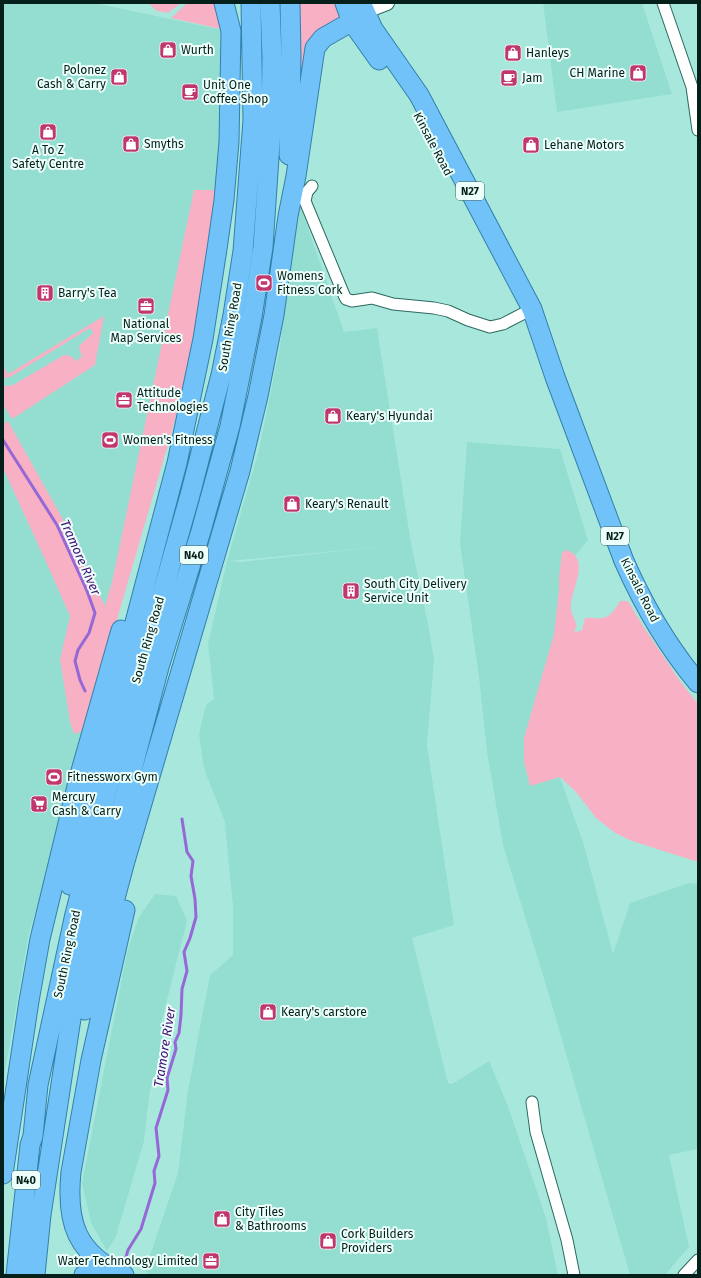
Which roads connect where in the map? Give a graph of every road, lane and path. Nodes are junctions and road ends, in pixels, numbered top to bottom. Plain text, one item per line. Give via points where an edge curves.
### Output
1 (224, 3) edge
2 (251, 3) edge
3 (270, 3) edge
4 (290, 3) edge
5 (345, 3) edge
6 (386, 3) edge
7 (663, 3) edge
8 (359, 13) edge
9 (695, 86) edge
10 (698, 130) edge
11 (312, 186) dead end
12 (288, 216) junction
13 (527, 312) junction
14 (193, 387) junction
15 (205, 590) junction
16 (199, 611) junction
17 (698, 683) edge
18 (38, 1085) junction
19 (59, 1098) junction
20 (532, 1102) dead end
21 (3, 1174) edge
22 (42, 1215) junction
23 (698, 1260) edge
24 (16, 1275) edge
25 (35, 1275) edge
26 (84, 1275) edge
27 (97, 1275) edge
28 (124, 1275) edge
29 (574, 1275) edge
30 (684, 1275) edge

1 - 14 highway via 231,31 229,142 218,249
2 - 18 highway, South Ring Road / N40 via 253,120 243,251 233,315 221,375 192,488 83,884
3 - 19 highway, South Ring Road / N40 via 271,128 263,247 252,317 230,426 159,667 91,926 72,1012
4 - 12 highway
5 - 8 highway, Kinsale Road / N27
6 - 8 street
7 - 9 street
8 - 12 highway via 323,38 315,48
8 - 13 highway, Kinsale Road / N27 via 419,95
9 - 10 street
11 - 13 street via 306,192 305,201 346,299 352,301 372,298 393,304 434,308 490,327 504,324
12 - 15 highway via 274,315 258,396 240,471
13 - 17 highway, Kinsale Road / N27 via 555,377 632,578 653,618
14 - 18 highway via 178,463 141,597 114,713 78,847 61,928
14 - 21 highway via 106,682 54,877 29,1001
15 - 16 highway
15 - 28 highway via 182,691 122,920 91,1060 71,1172 70,1208 77,1234 92,1255 108,1268
16 - 19 highway via 161,712 130,810
16 - 22 highway via 125,860 83,1015
18 - 24 highway, South Ring Road / N40
19 - 22 highway, South Ring Road / N40
20 - 29 street via 536,1132 567,1240
22 - 25 highway, South Ring Road / N40
23 - 30 street
26 - 27 highway

